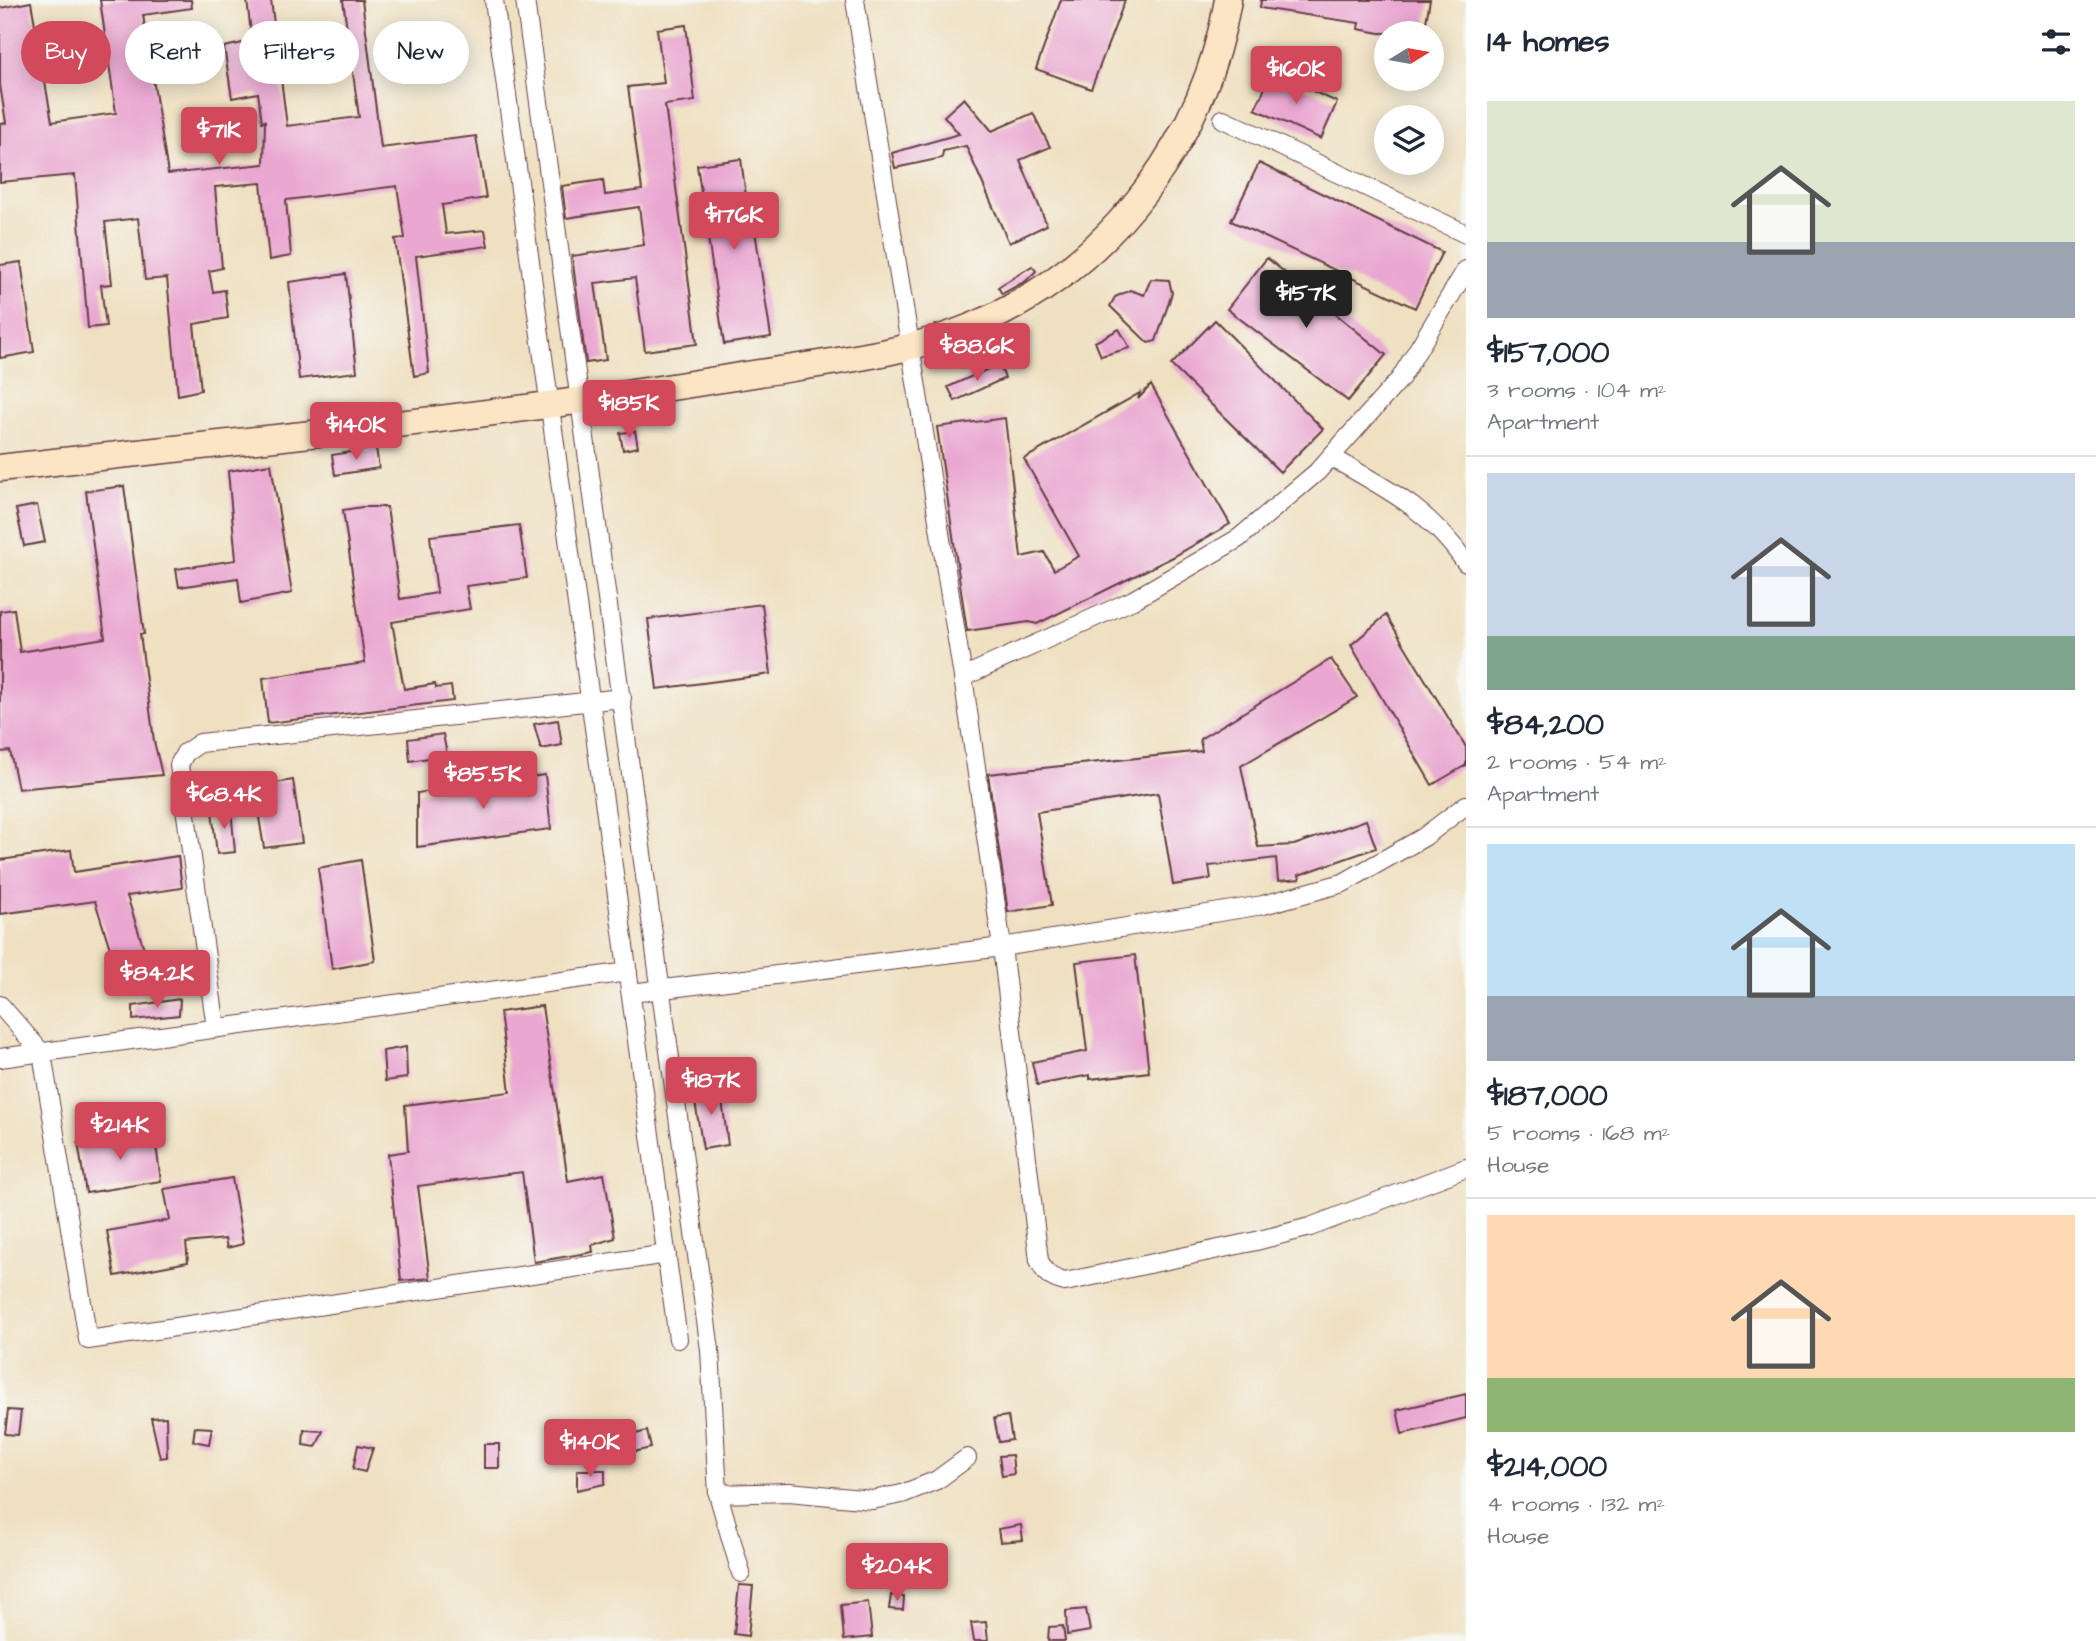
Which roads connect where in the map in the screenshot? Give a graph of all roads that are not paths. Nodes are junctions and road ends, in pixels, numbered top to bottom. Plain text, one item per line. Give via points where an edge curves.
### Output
1 (494, 0) edge
2 (525, 0) edge
3 (855, 0) edge
4 (1228, 0) edge
5 (1223, 119) dead end
6 (1466, 234) edge
7 (1466, 270) edge
8 (911, 346) junction
9 (581, 402) junction
10 (550, 406) junction
11 (1331, 457) junction
12 (0, 468) edge
13 (1466, 564) edge
14 (964, 677) junction
15 (622, 698) junction
16 (591, 702) junction
17 (1466, 806) edge
18 (1002, 947) junction
19 (628, 972) junction
20 (662, 990) junction
21 (631, 993) junction
22 (0, 1005) edge
23 (216, 1028) junction
24 (42, 1053) junction
25 (0, 1058) edge
26 (1466, 1168) edge
27 (667, 1254) junction
28 (678, 1339) dead end
29 (967, 1458) dead end
30 (718, 1493) junction
31 (741, 1573) dead end

1 - 10 street
2 - 9 street
3 - 8 street
4 - 8 street via 1202,93 1159,175 1131,211 1094,249 1029,297 953,335
5 - 6 street
7 - 11 street via 1401,379
8 - 9 street
8 - 14 street
9 - 10 street
9 - 15 street
10 - 12 street
10 - 16 street
11 - 13 street via 1408,500
11 - 14 street via 1239,538 1133,600
14 - 18 street
15 - 16 street
15 - 20 street
16 - 19 street
16 - 23 street via 200,743 185,753 178,765
17 - 18 street via 1424,837 1343,883 1263,905
18 - 20 street
18 - 26 street via 1039,1260 1051,1279 1065,1282 1310,1227
19 - 21 street
19 - 23 street
20 - 21 street
20 - 30 street via 710,1350
21 - 27 street
22 - 24 street
23 - 24 street
24 - 25 street
24 - 27 street via 88,1340
27 - 28 street
29 - 30 street via 937,1480 872,1500 789,1492
30 - 31 street

